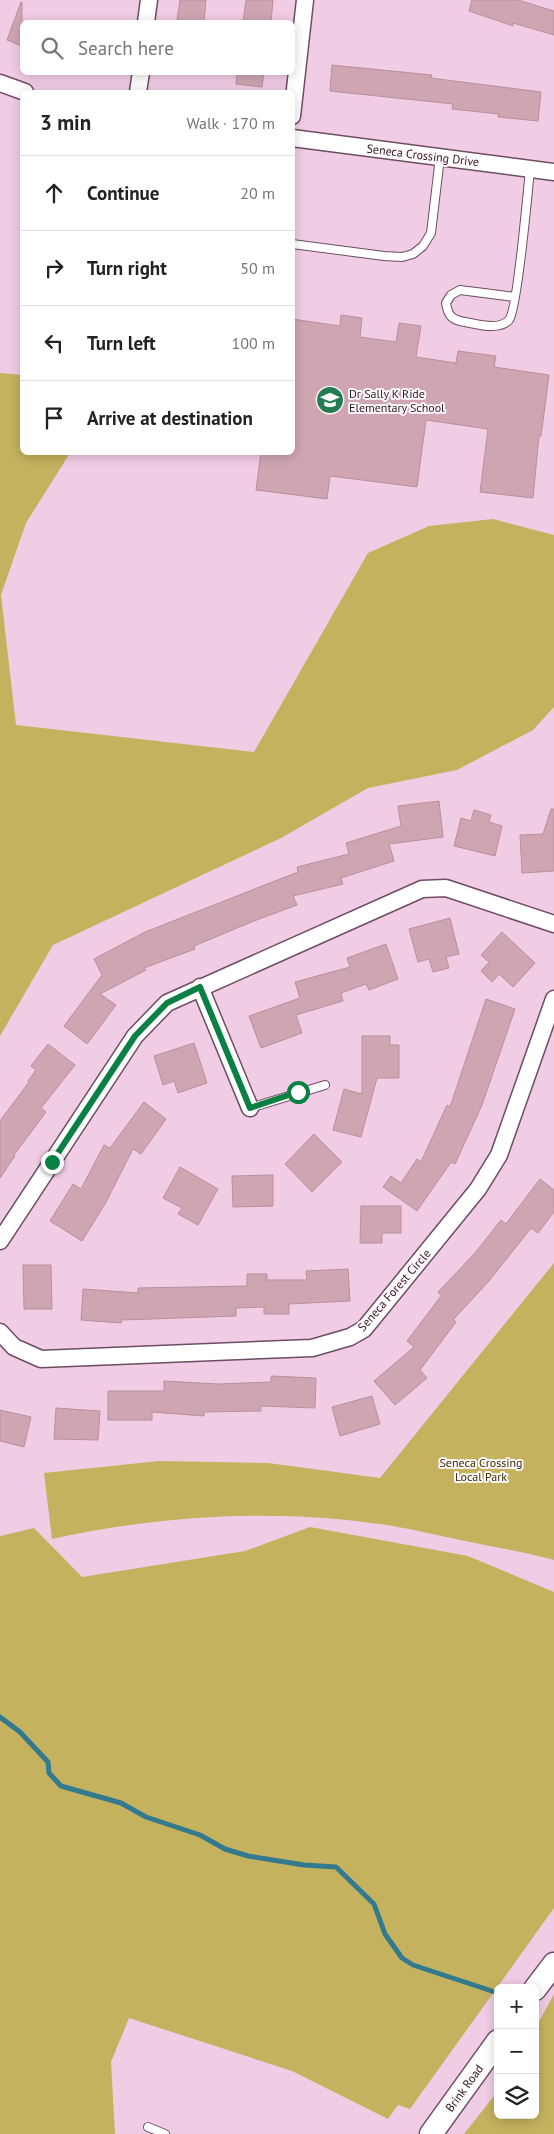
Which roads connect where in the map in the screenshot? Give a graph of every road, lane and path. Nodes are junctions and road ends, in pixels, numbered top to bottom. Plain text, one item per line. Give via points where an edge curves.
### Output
1 (149, 0) edge
2 (305, 0) edge
3 (146, 20) edge
4 (141, 75) edge
5 (0, 83) edge
6 (20, 90) edge
7 (138, 90) edge
8 (295, 90) edge
9 (295, 138) edge
10 (440, 157) junction
11 (530, 169) junction
12 (554, 172) edge
13 (295, 244) edge
14 (515, 297) junction
15 (554, 924) edge
16 (200, 987) junction
17 (554, 999) edge
18 (326, 1085) dead end
19 (250, 1108) joint
20 (0, 1241) edge
21 (0, 1332) edge
22 (554, 1964) edge
23 (539, 1985) edge
24 (494, 2047) edge
25 (148, 2127) dead end
26 (164, 2134) edge
27 (431, 2134) edge

1 - 3 street
2 - 8 street
4 - 7 street
5 - 6 street
9 - 10 street, Seneca Crossing Drive
10 - 11 street, Seneca Crossing Drive
10 - 13 lane via 431,233 413,254 384,256
11 - 12 street, Seneca Crossing Drive
11 - 14 lane
14 - 14 lane via 513,313 508,321 490,326 455,321 448,314 446,303 460,290
15 - 16 street via 446,888 422,889
16 - 19 street
16 - 20 street via 167,1003 135,1036
17 - 21 street, Seneca Forest Circle via 499,1155 478,1189 364,1329 350,1337 312,1348 41,1359 14,1346
18 - 19 lane
22 - 23 main road
24 - 27 main road, Brink Road
25 - 26 lane

